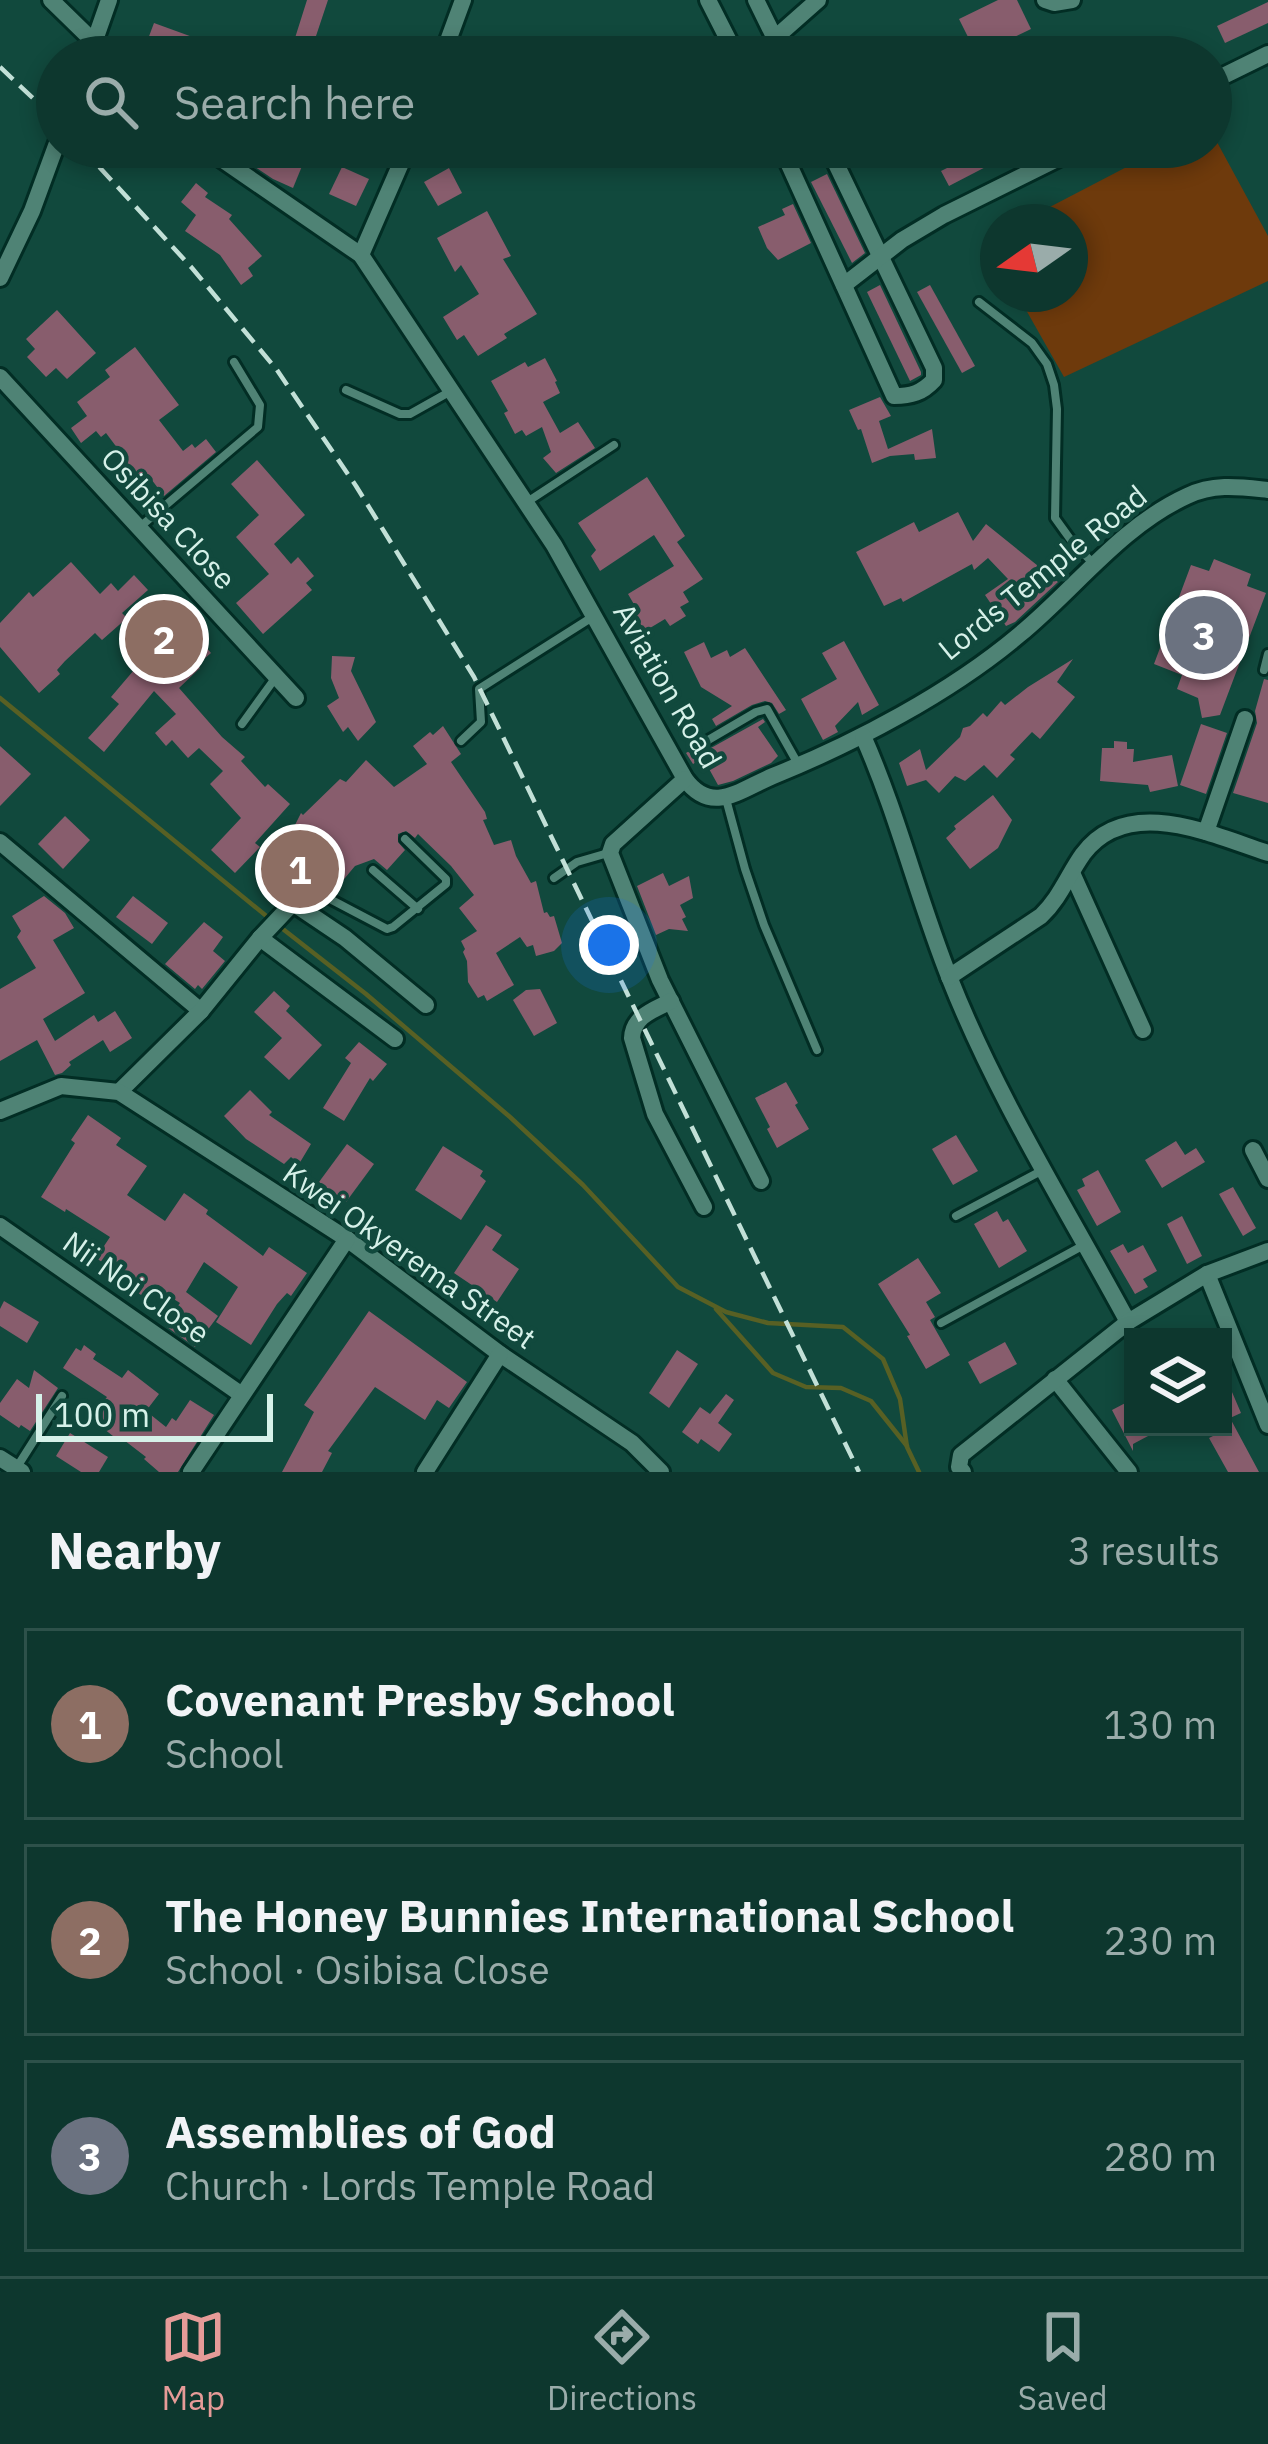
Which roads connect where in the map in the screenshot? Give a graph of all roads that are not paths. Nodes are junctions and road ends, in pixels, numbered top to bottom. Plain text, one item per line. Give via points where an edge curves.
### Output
1 (51, 0) edge
2 (109, 0) edge
3 (463, 0) edge
4 (708, 0) edge
5 (756, 0) edge
6 (818, 0) edge
7 (1045, 0) edge
8 (1072, 0) edge
9 (81, 36) edge
10 (97, 36) edge
11 (450, 36) edge
12 (726, 36) edge
13 (774, 36) edge
14 (777, 36) edge
15 (1268, 54) edge
16 (1232, 72) edge
17 (48, 168) edge
18 (235, 168) edge
19 (399, 168) edge
20 (791, 168) edge
21 (838, 168) edge
22 (1039, 168) edge
23 (361, 255) junction
24 (881, 256) junction
25 (0, 278) edge
26 (844, 285) junction
27 (993, 312) edge
28 (234, 362) dead end
29 (0, 377) edge
30 (346, 390) dead end
31 (451, 391) junction
32 (614, 445) dead end
33 (1268, 490) edge
34 (526, 503) junction
35 (140, 526) junction
36 (1095, 565) junction
37 (595, 615) junction
38 (1268, 654) edge
39 (1264, 670) dead end
40 (277, 676) junction
41 (296, 698) dead end
42 (1245, 718) dead end
43 (242, 724) dead end
44 (863, 736) junction
45 (461, 741) dead end
46 (698, 746) dead end
47 (799, 766) junction
48 (685, 779) junction
49 (726, 799) junction
50 (1206, 832) junction
51 (405, 839) dead end
52 (0, 842) edge
53 (610, 853) junction
54 (1268, 853) edge
55 (373, 870) dead end
56 (1072, 874) junction
57 (554, 878) dead end
58 (290, 907) junction
59 (418, 909) junction
60 (266, 932) junction
61 (949, 977) junction
62 (671, 1001) junction
63 (426, 1005) dead end
64 (201, 1011) junction
65 (1143, 1030) dead end
66 (395, 1039) dead end
67 (817, 1050) dead end
68 (119, 1092) junction
69 (0, 1111) edge
70 (1253, 1150) dead end
71 (1045, 1169) junction
72 (1268, 1179) edge
73 (760, 1181) dead end
74 (704, 1208) dead end
75 (956, 1216) dead end
76 (0, 1226) edge
77 (347, 1239) junction
78 (1086, 1244) junction
79 (1268, 1251) edge
80 (1207, 1274) junction
81 (941, 1322) dead end
82 (1128, 1322) junction
83 (500, 1354) junction
84 (1055, 1379) junction
85 (242, 1395) junction
86 (62, 1396) dead end
87 (1268, 1425) edge
88 (13, 1466) edge
89 (191, 1472) edge
90 (425, 1472) edge
91 (662, 1472) edge
92 (963, 1472) edge
93 (1129, 1472) edge

1 - 9 street
2 - 10 street
3 - 11 street
4 - 12 street
5 - 13 street
6 - 14 street
7 - 8 street
15 - 16 street
17 - 25 street
18 - 23 street, Aviation Road
19 - 23 street
20 - 26 street
21 - 24 street
22 - 24 street
23 - 31 street, Aviation Road
24 - 26 street
24 - 26 street via 934,368 926,389 894,396
27 - 36 lane via 1047,364 1057,409 1055,518
28 - 35 lane via 260,405 258,427
29 - 35 street, Osibisa Close
30 - 31 lane via 400,414
31 - 34 street, Aviation Road
32 - 34 lane
33 - 36 street, Lords Temple Road via 1226,485 1190,494
34 - 37 street, Aviation Road
35 - 40 street, Osibisa Close
36 - 44 street, Lords Temple Road via 976,668
37 - 45 lane via 479,688 481,722
37 - 48 street, Aviation Road
38 - 39 lane
40 - 41 street, Osibisa Close
40 - 43 lane
42 - 50 street
44 - 47 street, Aviation Road
44 - 61 street
46 - 47 lane via 767,709
47 - 49 street, Aviation Road
48 - 49 street, Aviation Road via 694,791
48 - 53 street
49 - 67 lane via 764,925
50 - 54 street
50 - 56 street via 1162,821 1116,830 1084,852
51 - 59 lane via 446,879
52 - 64 street
53 - 57 lane
53 - 62 street
55 - 59 lane
56 - 61 street via 1041,916
56 - 65 street
58 - 59 lane via 309,888 387,929
58 - 60 street
58 - 63 street via 345,938
60 - 64 street
60 - 66 street
61 - 71 street
62 - 73 street
62 - 74 street via 640,1018 632,1038 655,1114
64 - 68 street
68 - 69 street via 61,1086
68 - 77 street, Kwei Okyerema Street
70 - 72 street
71 - 75 lane
71 - 78 street
76 - 85 street, Nii Noi Close
77 - 83 street, Kwei Okyerema Street
77 - 85 street
78 - 81 lane
78 - 82 street
79 - 80 street
80 - 82 street
80 - 87 street
82 - 84 street
83 - 90 street
83 - 91 street, Kwei Okyerema Street via 632,1442
84 - 92 street via 961,1455
84 - 93 street
85 - 89 street
86 - 88 lane

